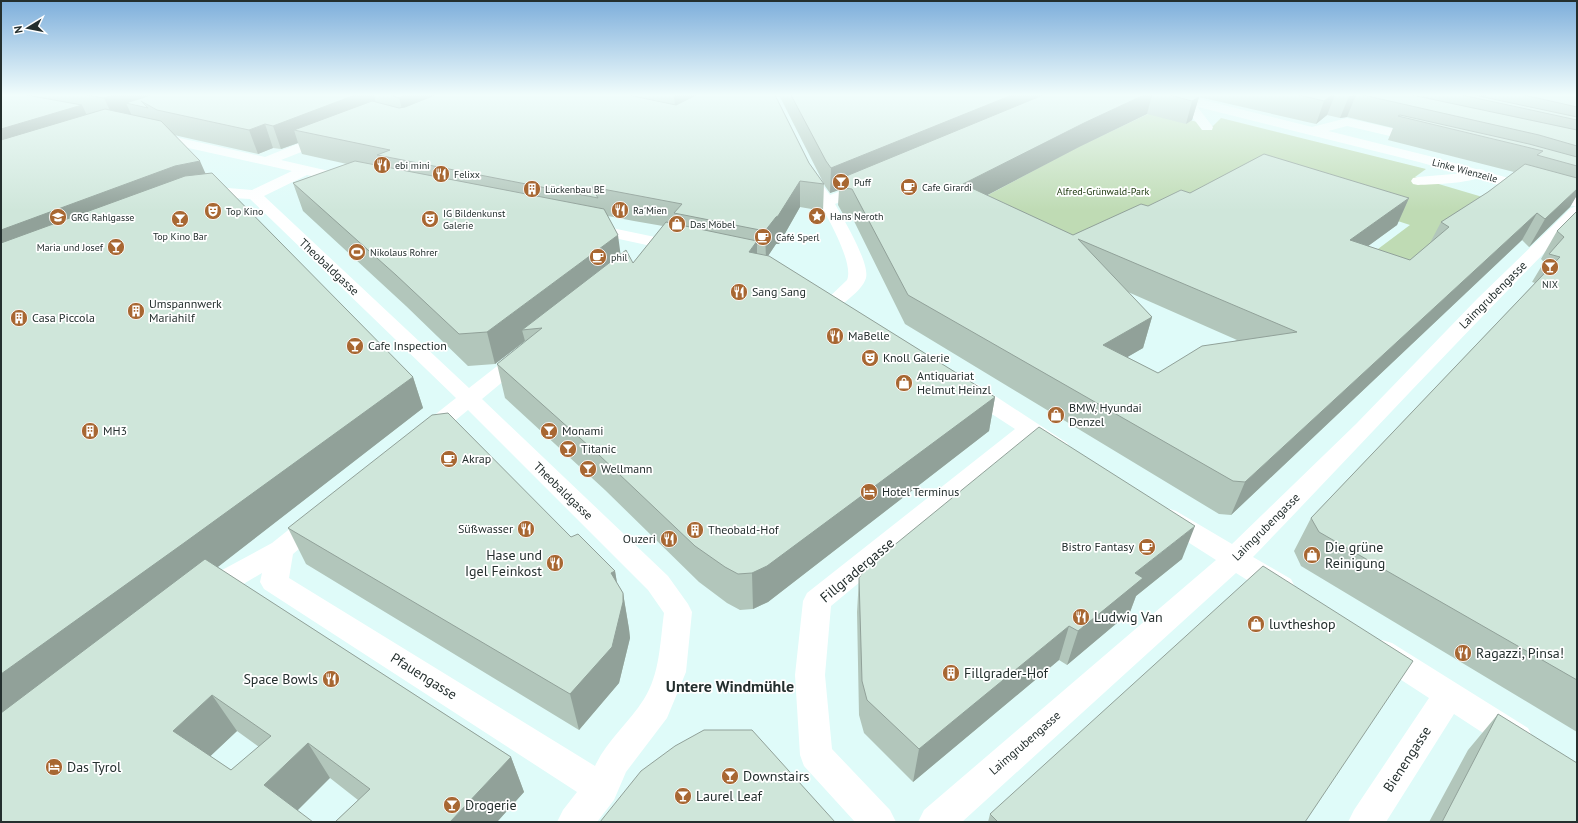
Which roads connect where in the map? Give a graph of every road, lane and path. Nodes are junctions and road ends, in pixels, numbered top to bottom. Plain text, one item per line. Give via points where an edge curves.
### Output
1 (142, 133) edge
2 (337, 133) edge
3 (1323, 133) edge
4 (1395, 133) edge
5 (1435, 143) edge
6 (267, 161) junction
7 (306, 170) junction
8 (1479, 173) junction
9 (814, 181) edge
10 (877, 181) edge
11 (1418, 181) dead end
12 (363, 183) edge
13 (254, 195) junction
14 (184, 198) edge
15 (827, 202) junction
16 (1577, 202) edge
17 (1577, 211) edge
18 (570, 225) edge
19 (662, 243) junction
20 (692, 250) edge
21 (646, 256) edge
22 (852, 315) edge
23 (538, 343) edge
24 (951, 378) edge
25 (469, 399) junction
26 (1030, 429) junction
27 (408, 448) edge
28 (1074, 458) edge
29 (1147, 504) edge
30 (336, 506) edge
31 (281, 550) junction
32 (1234, 559) junction
33 (1302, 600) edge
34 (187, 607) edge
35 (1362, 639) edge
36 (1449, 695) junction
37 (1543, 755) edge
38 (602, 789) junction
39 (575, 822) edge
40 (878, 822) edge
41 (936, 822) edge
42 (1366, 822) edge

1 - 6 street
2 - 6 street
3 - 8 street, Linke Wienzeile
4 - 5 street
6 - 7 street
7 - 12 street
7 - 13 street
8 - 11 street via 1466,177
8 - 16 street, Linke Wienzeile
9 - 15 street
10 - 15 street
13 - 14 street via 216,192
13 - 25 street, Theobaldgasse
15 - 22 street via 857,263 858,276 849,289 823,296
17 - 32 street, Laimgrubengasse
18 - 19 street
19 - 20 street
19 - 21 street
23 - 25 street
24 - 26 street
25 - 27 street
25 - 38 street, Theobaldgasse via 658,583 678,612 670,672 656,708 614,762
26 - 28 street
26 - 40 street, Fillgradergasse via 817,601 810,675 816,755
29 - 32 street
30 - 31 street
31 - 34 street via 212,588
31 - 38 street, Pfauengasse via 274,582
32 - 33 street
32 - 41 street, Laimgrubengasse
35 - 36 street
36 - 37 street
36 - 42 street, Bienengasse
38 - 39 street, Theobaldgasse

